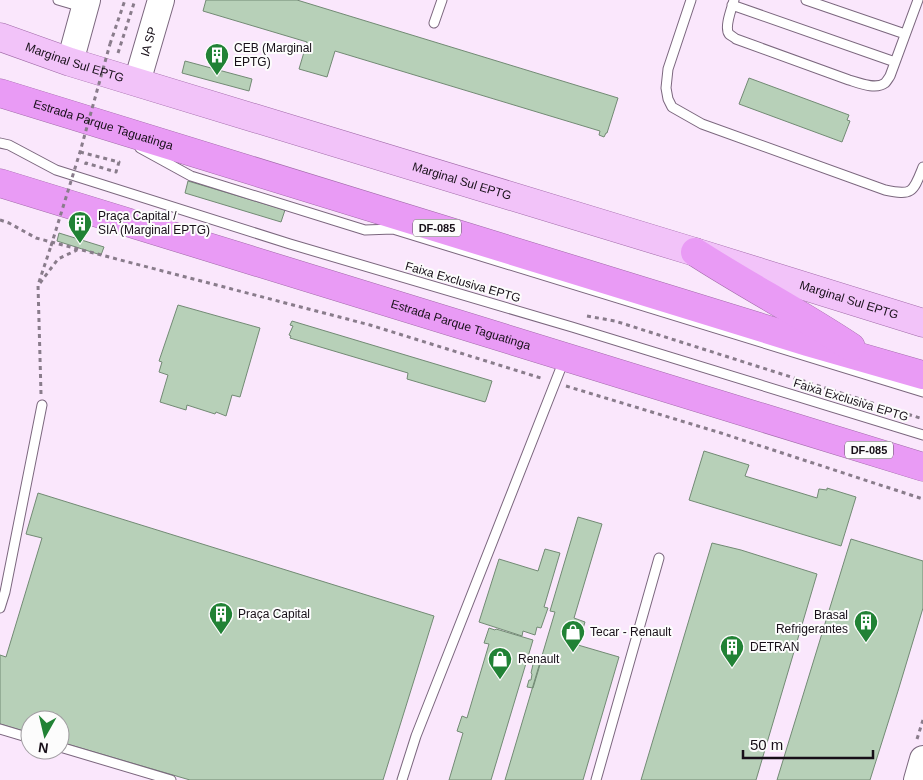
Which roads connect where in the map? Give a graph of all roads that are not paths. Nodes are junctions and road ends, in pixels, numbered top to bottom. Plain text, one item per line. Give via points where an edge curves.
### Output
1 (58, 0) edge
2 (161, 0) edge
3 (442, 0) edge
4 (691, 0) edge
5 (806, 0) edge
6 (915, 1) edge
7 (733, 3) edge
8 (86, 4) edge
9 (434, 23) dead end
10 (905, 34) junction
11 (0, 37) edge
12 (70, 62) junction
13 (895, 62) junction
14 (137, 82) junction
15 (0, 93) edge
16 (0, 143) edge
17 (133, 144) dead end
18 (923, 167) edge
19 (0, 183) edge
20 (695, 252) junction
21 (923, 323) edge
22 (565, 357) junction
23 (874, 361) junction
24 (923, 375) edge
25 (923, 392) edge
26 (42, 405) road end
27 (923, 436) edge
28 (923, 467) edge
29 (659, 558) dead end
30 (0, 608) edge
31 (0, 729) edge
32 (20, 735) edge
33 (70, 750) edge
34 (923, 759) edge
35 (171, 780) edge
36 (402, 780) edge
37 (596, 780) edge
38 (917, 780) edge

1 - 8 lane
2 - 14 street, IA SP
3 - 9 lane
4 - 18 lane via 668,70 666,88 672,107 702,124 884,190 910,191
5 - 10 lane
6 - 10 lane
7 - 13 lane
7 - 13 lane via 728,30 736,39 873,86 885,83
8 - 12 street
10 - 13 lane
11 - 12 main road, Marginal Sul EPTG
12 - 14 main road, Marginal Sul EPTG
14 - 20 main road, Marginal Sul EPTG
15 - 23 highway, Estrada Parque Taguatinga / DF-085
16 - 27 lane, Faixa Exclusiva EPTG via 56,170
17 - 25 lane via 191,176 365,230 393,229
19 - 22 highway, Estrada Parque Taguatinga / DF-085
20 - 21 main road, Marginal Sul EPTG
20 - 23 highway
22 - 28 highway, Estrada Parque Taguatinga / DF-085
22 - 36 lane via 416,736
23 - 24 highway, Estrada Parque Taguatinga / DF-085
26 - 30 lane
29 - 37 lane
31 - 32 lane
33 - 35 lane
34 - 38 street

